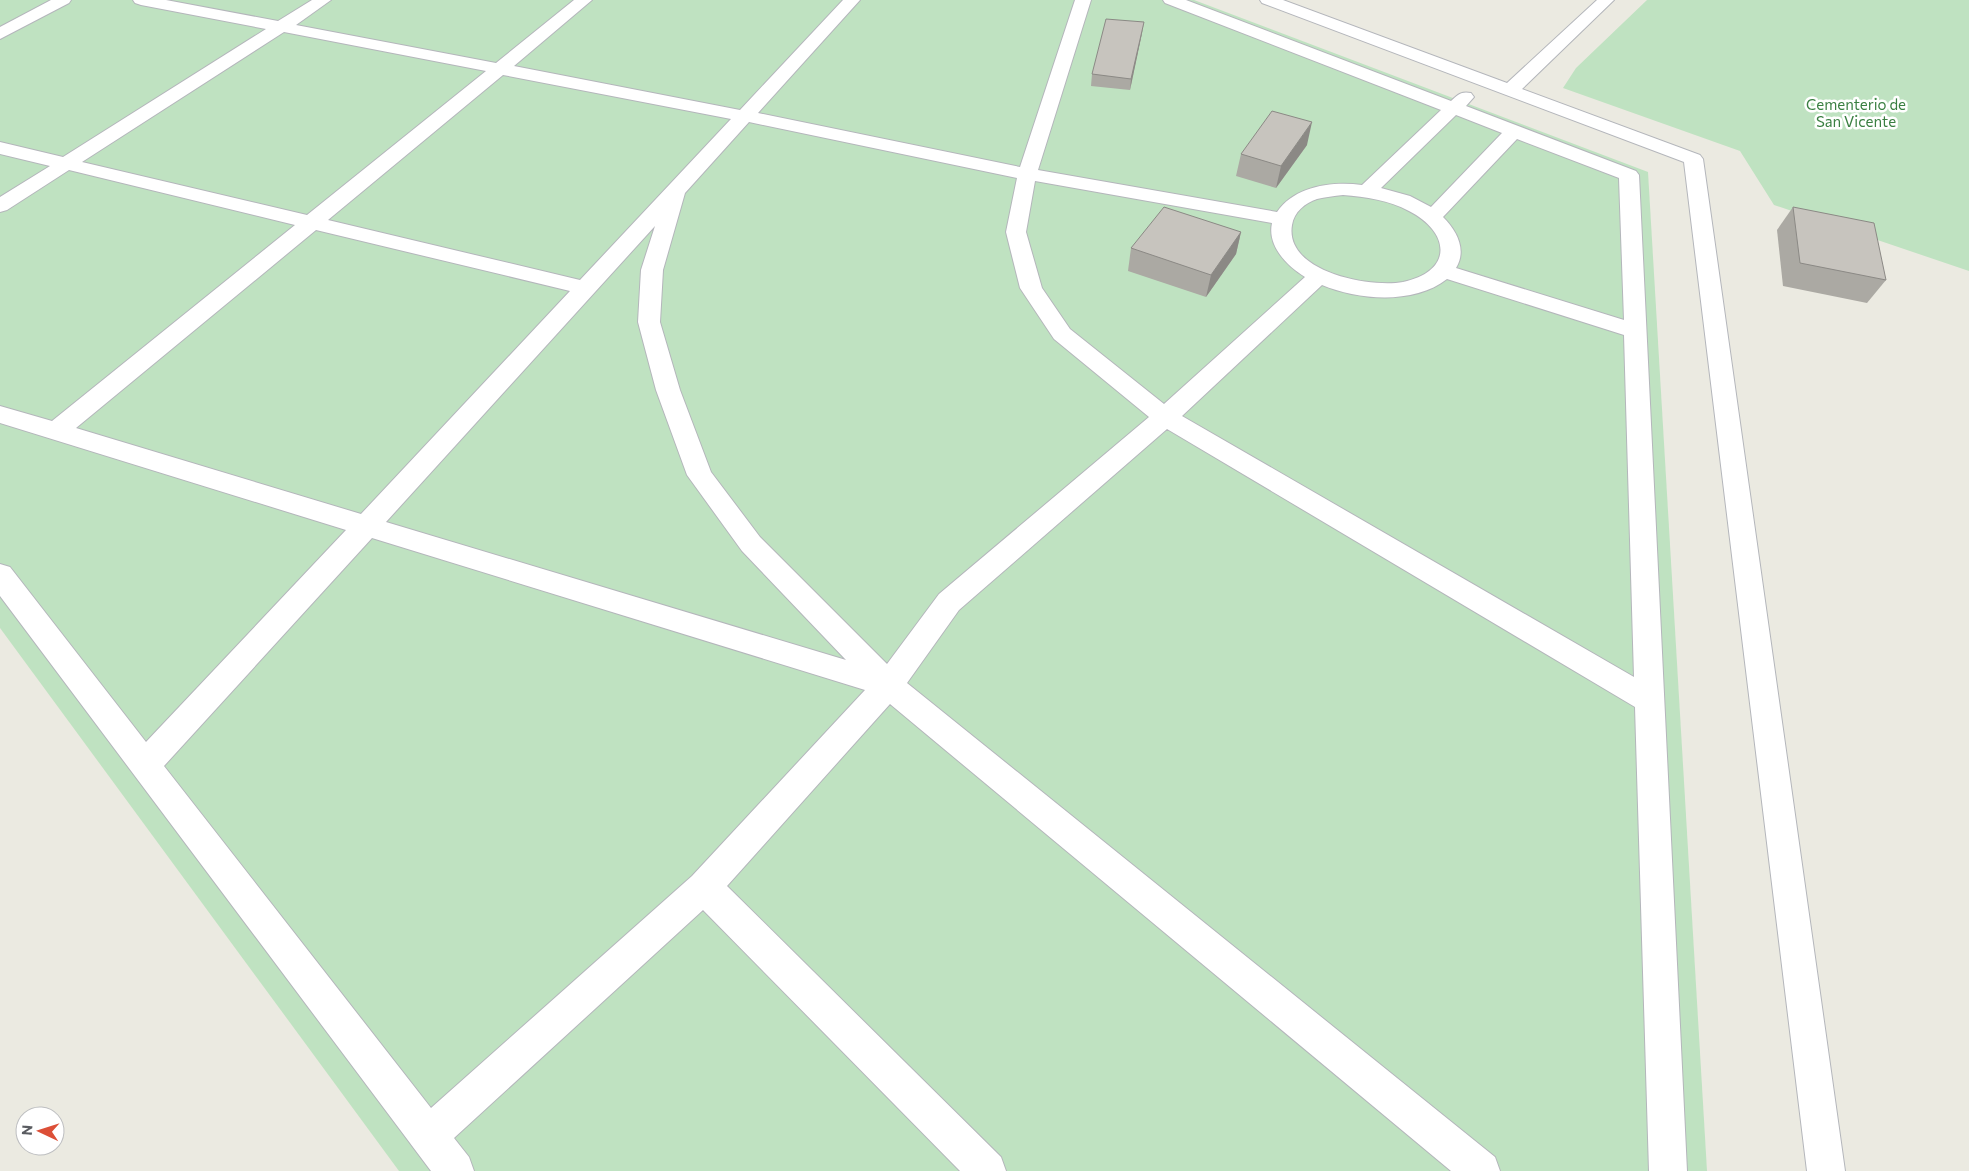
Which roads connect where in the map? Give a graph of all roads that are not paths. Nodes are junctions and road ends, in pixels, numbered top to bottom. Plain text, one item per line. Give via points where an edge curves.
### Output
1 (63, 0) edge
2 (141, 0) edge
3 (322, 0) edge
4 (584, 0) edge
5 (852, 0) edge
6 (1082, 0) edge
7 (1171, 0) edge
8 (1268, 0) edge
9 (1606, 0) edge
10 (280, 27) junction
11 (0, 34) edge
12 (500, 69) junction
13 (1483, 80) junction
14 (1510, 90) junction
15 (1453, 108) junction
16 (745, 116) junction
17 (1514, 131) junction
18 (0, 148) edge
19 (66, 164) junction
20 (1027, 174) junction
21 (676, 190) junction
22 (1367, 191) junction
23 (0, 206) edge
24 (1432, 217) junction
25 (1282, 219) junction
26 (312, 222) junction
27 (1443, 271) junction
28 (1319, 276) junction
29 (586, 288) junction
30 (1635, 331) junction
31 (0, 414) edge
32 (1165, 417) junction
33 (56, 431) junction
34 (366, 525) junction
35 (0, 575) edge
36 (889, 685) junction
37 (1650, 701) junction
38 (145, 765) junction
39 (704, 887) junction
40 (428, 1136) junction
41 (455, 1171) edge
42 (987, 1171) edge
43 (1481, 1171) edge
44 (1668, 1171) edge
45 (1826, 1171) edge

1 - 11 street
2 - 10 street
3 - 10 street
4 - 12 street
5 - 16 street
6 - 20 street
7 - 15 street
8 - 13 street
9 - 14 street
10 - 12 street
10 - 19 street
12 - 16 street
12 - 26 street
13 - 14 street
13 - 15 street
14 - 45 street via 1693,159
15 - 17 street
15 - 22 street
16 - 20 street
16 - 21 street
17 - 24 street
17 - 30 street via 1629,175
18 - 19 street
19 - 23 street
19 - 26 street
20 - 25 street
20 - 32 street via 1016,232 1031,288 1062,334
21 - 29 street
21 - 36 street via 652,270 649,322 668,390 700,475 751,544
22 - 24 street via 1414,205
22 - 25 street via 1343,189 1322,192 1290,207
24 - 27 street via 1451,244 1451,258
25 - 28 street via 1280,234 1286,249 1299,264
26 - 29 street
26 - 33 street
27 - 28 street via 1419,285 1375,291 1346,286
27 - 30 street
28 - 32 street
29 - 34 street
30 - 37 street
31 - 33 street
32 - 36 street via 949,602
32 - 37 street
33 - 34 street
34 - 36 street
34 - 38 street
35 - 38 street
36 - 39 street
36 - 43 street
37 - 44 street
38 - 40 street
39 - 40 street
39 - 42 street
40 - 41 street

